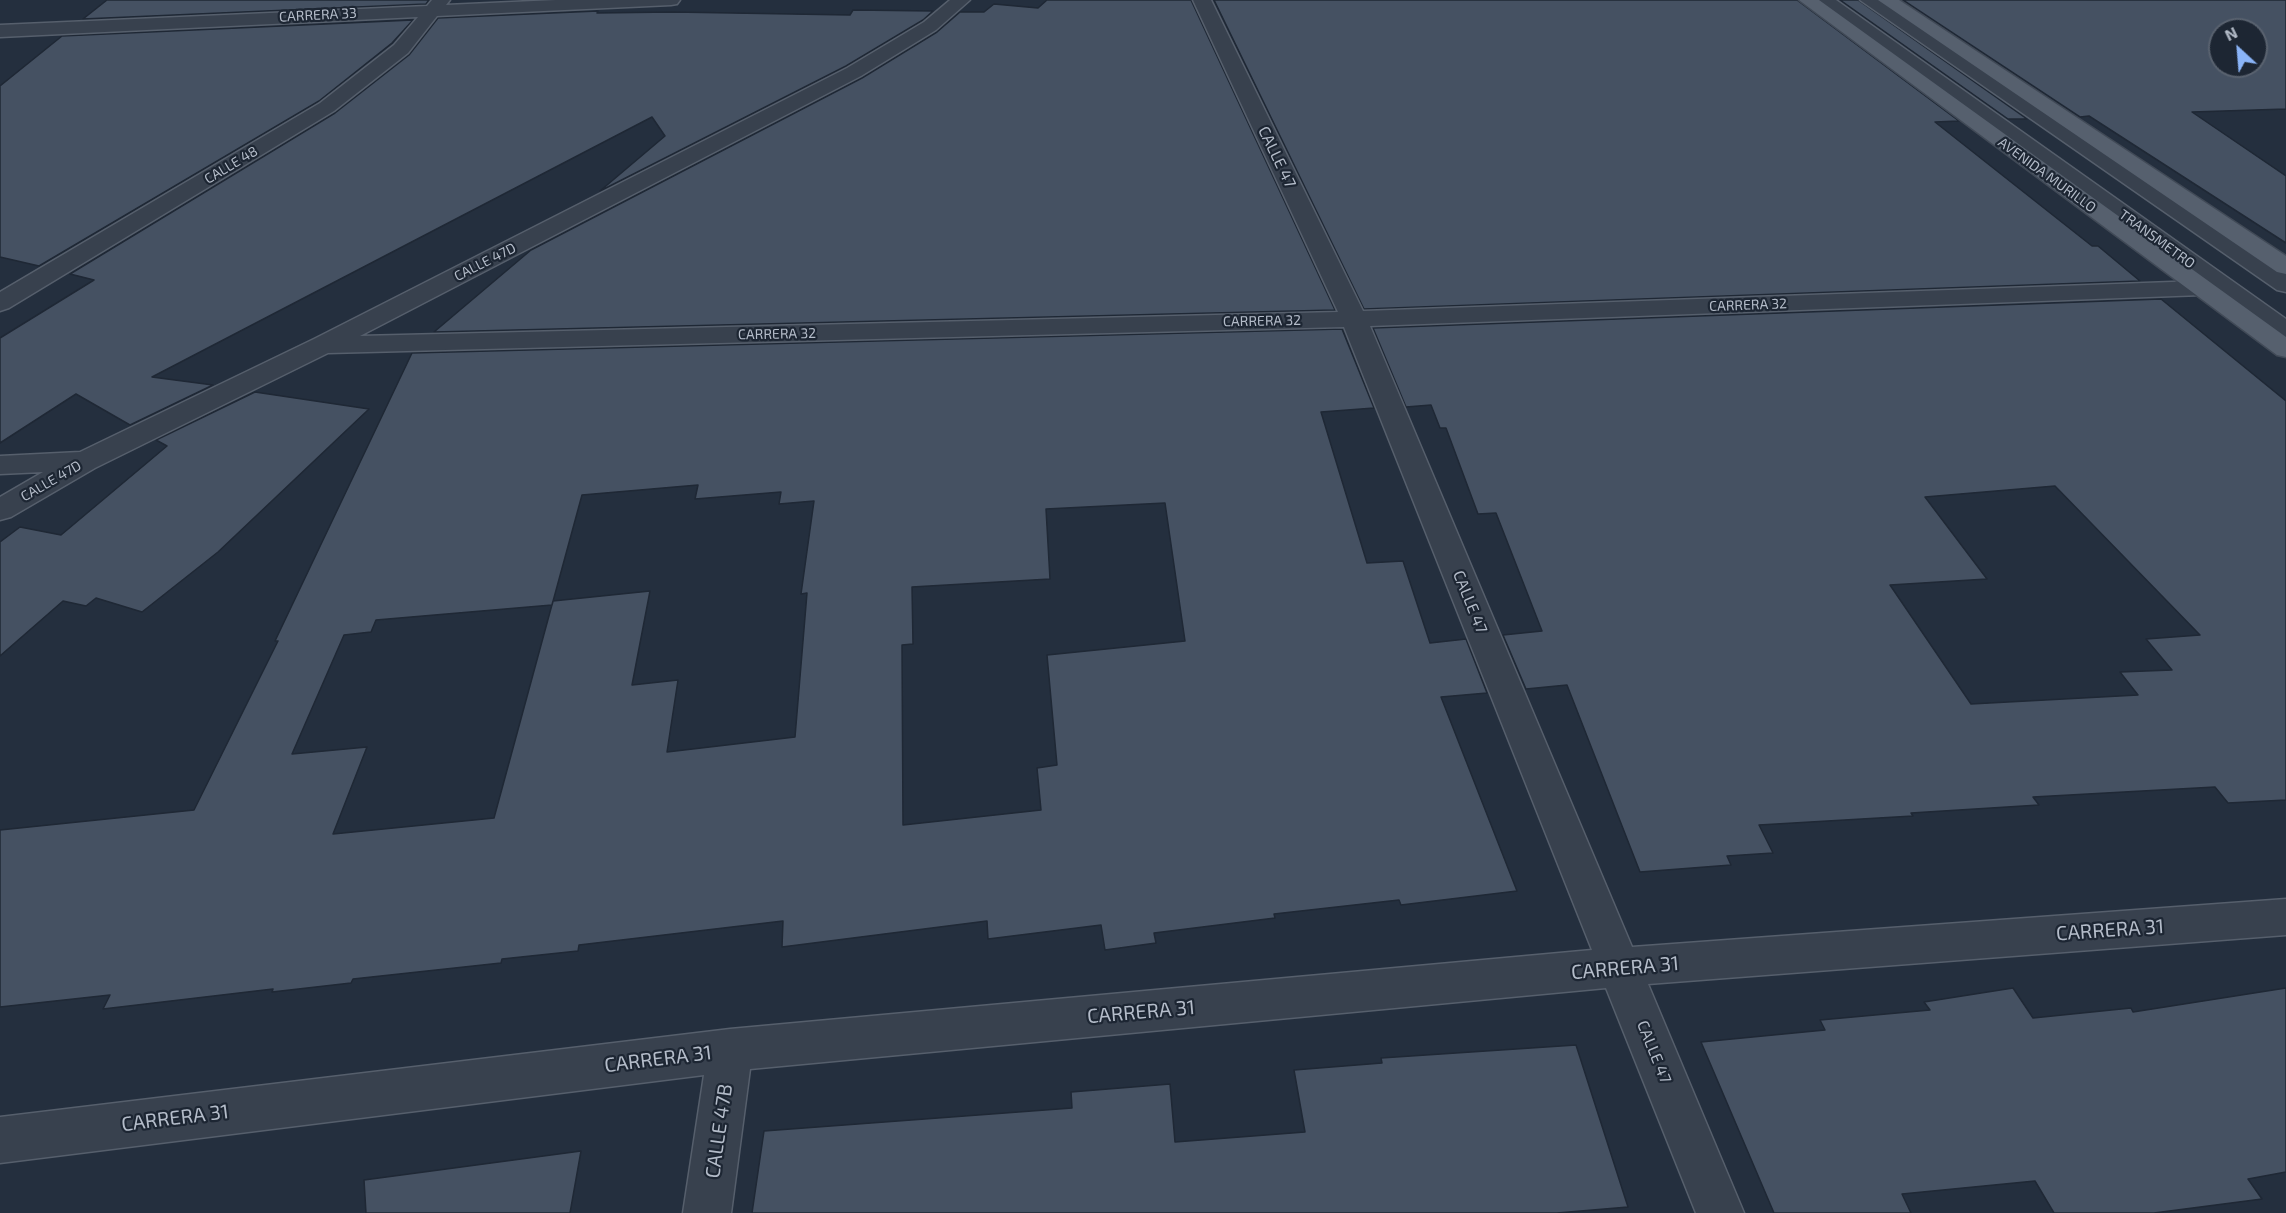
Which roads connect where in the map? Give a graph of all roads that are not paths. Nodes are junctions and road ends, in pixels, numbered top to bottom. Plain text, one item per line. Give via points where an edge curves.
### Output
1 (671, 0) edge
2 (961, 0) edge
3 (1202, 0) edge
4 (1808, 0) edge
5 (1824, 0) edge
6 (1869, 0) edge
7 (1887, 0) edge
8 (437, 5) edge
9 (0, 31) edge
10 (2286, 267) edge
11 (2286, 285) edge
12 (2202, 288) junction
13 (0, 303) edge
14 (1354, 319) junction
15 (2286, 331) edge
16 (323, 345) junction
17 (2286, 350) edge
18 (85, 461) junction
19 (0, 465) edge
20 (0, 510) edge
21 (2286, 917) edge
22 (1619, 967) junction
23 (730, 1050) junction
24 (0, 1140) edge
25 (707, 1213) edge
26 (1720, 1213) edge

1 - 8 street, CARRERA 33
2 - 16 street, CALLE 47D via 930,26 854,72
3 - 14 street, CALLE 47
4 - 12 main road, AVENIDA MURILLO
5 - 15 street, TRANSMETRO
6 - 11 street
7 - 10 main road
8 - 9 street, CARRERA 33
8 - 13 street, CALLE 48 via 401,49 327,107
12 - 14 street, CARRERA 32
12 - 17 main road, AVENIDA MURILLO
14 - 16 street, CARRERA 32
14 - 22 street, CALLE 47
16 - 18 street, CALLE 47D
18 - 19 street
18 - 20 street, CALLE 47D
21 - 22 street, CARRERA 31
22 - 23 street, CARRERA 31
22 - 26 street, CALLE 47
23 - 24 street, CARRERA 31
23 - 25 street, CALLE 47B

